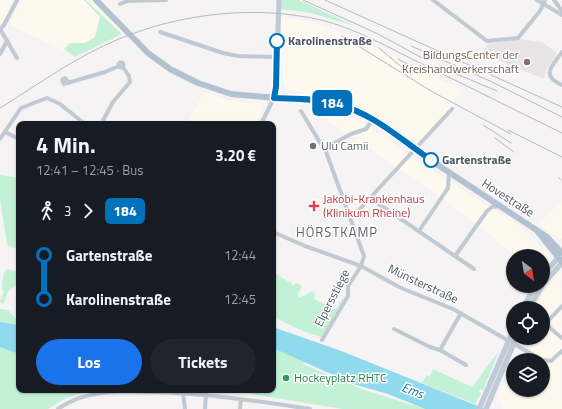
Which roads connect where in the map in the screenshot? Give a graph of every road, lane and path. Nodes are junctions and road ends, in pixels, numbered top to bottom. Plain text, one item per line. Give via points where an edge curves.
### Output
1 (17, 0) edge
2 (96, 0) edge
3 (166, 0) edge
4 (279, 0) edge
5 (433, 0) edge
6 (537, 0) edge
7 (554, 0) edge
8 (544, 2) edge
9 (120, 4) dead end
10 (562, 11) edge
11 (562, 15) edge
12 (160, 32) dead end
13 (7, 41) junction
14 (562, 52) edge
15 (0, 54) edge
16 (277, 57) junction
17 (17, 58) dead end
18 (69, 83) dead end
19 (562, 85) edge
20 (274, 98) junction
21 (452, 109) dead end
22 (301, 111) dead end
23 (373, 119) junction
24 (81, 121) edge
25 (103, 121) edge
26 (262, 121) edge
27 (5, 132) junction
28 (16, 138) edge
29 (0, 139) edge
30 (324, 149) junction
31 (414, 149) junction
32 (449, 172) junction
33 (370, 198) junction
34 (500, 206) junction
35 (351, 216) junction
36 (419, 231) junction
37 (538, 232) junction
38 (276, 233) edge
39 (554, 244) junction
40 (562, 244) edge
41 (455, 256) junction
42 (561, 258) edge
43 (361, 266) junction
44 (550, 268) edge
45 (474, 269) dead end
46 (550, 273) edge
47 (562, 306) edge
48 (461, 313) junction
49 (394, 329) dead end
50 (506, 337) edge
51 (562, 338) edge
52 (322, 340) dead end
53 (511, 345) edge
54 (519, 345) edge
55 (440, 350) junction
56 (562, 351) edge
57 (532, 353) edge
58 (550, 360) edge
59 (466, 365) dead end
60 (105, 393) edge
61 (184, 393) joint
62 (206, 395) junction
63 (488, 395) junction
64 (241, 399) junction
65 (58, 409) edge
66 (185, 409) edge
67 (205, 409) edge
68 (240, 409) edge
69 (310, 409) edge
70 (479, 409) edge
71 (486, 409) edge

1 - 13 street via 0,29
2 - 20 main road, Hovestraße via 148,52 183,76 222,92
3 - 9 street via 127,1
4 - 16 street
5 - 8 street via 492,42 518,38 540,11
6 - 8 street
7 - 10 street
8 - 11 street
12 - 16 street via 223,53
13 - 15 street
13 - 17 street
14 - 19 street via 549,71 549,76 551,80
16 - 20 street
18 - 25 street via 121,66 129,76 130,82 113,102
20 - 23 main road, Hovestraße via 335,103
20 - 26 street
21 - 31 street
22 - 30 street
23 - 30 street via 366,129 350,134
23 - 31 main road, Hovestraße
24 - 27 street via 49,98 21,108
27 - 28 street
27 - 29 street
30 - 35 street
31 - 32 main road, Hovestraße
31 - 33 street
32 - 34 main road, Hovestraße
32 - 36 street via 448,188
33 - 35 street
33 - 36 street
34 - 37 main road, Hovestraße
34 - 41 street via 487,211
35 - 43 street via 364,256
36 - 41 street
37 - 39 main road, Hovestraße
37 - 42 main road, Hovestraße
38 - 43 street
39 - 40 main road
39 - 42 main road, Hovestraße
41 - 45 street
42 - 44 main road
42 - 46 main road
43 - 48 street, Münsterstraße via 401,288
43 - 52 street, Elpersstiege via 348,286 348,296
47 - 51 street via 546,322
48 - 50 street, Münsterstraße
48 - 55 street
49 - 55 street
53 - 63 main road
54 - 57 street, Münsterstraße
55 - 59 street
56 - 58 street via 555,359
60 - 65 street via 77,399
61 - 62 street
61 - 66 street
62 - 64 street
62 - 67 street
63 - 70 main road
63 - 71 main road
64 - 68 street
64 - 69 street

